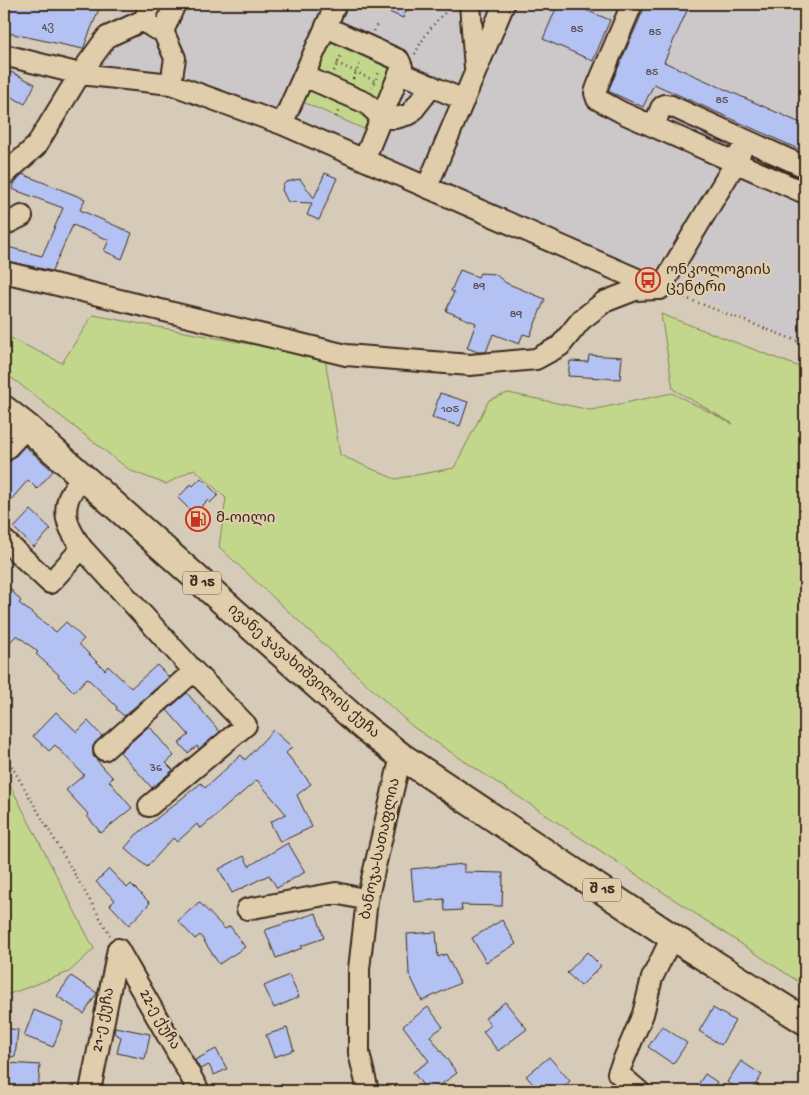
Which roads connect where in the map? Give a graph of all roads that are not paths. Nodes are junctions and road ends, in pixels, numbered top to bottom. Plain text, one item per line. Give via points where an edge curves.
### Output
1 (175, 4) edge
2 (336, 4) edge
3 (470, 4) edge
4 (504, 4) edge
5 (632, 4) edge
6 (153, 17) edge
7 (326, 27) junction
8 (4, 55) edge
9 (475, 73) junction
10 (80, 74) junction
11 (405, 75) junction
12 (304, 76) junction
13 (171, 84) junction
14 (432, 86) junction
15 (464, 100) junction
16 (382, 118) junction
17 (282, 124) junction
18 (654, 126) junction
19 (746, 140) junction
20 (364, 160) junction
21 (736, 162) junction
22 (805, 167) edge
23 (4, 175) edge
24 (427, 188) junction
25 (805, 194) edge
26 (22, 216) dead end
27 (4, 225) edge
28 (4, 272) edge
29 (660, 289) junction
30 (4, 409) edge
31 (27, 427) junction
32 (4, 451) edge
33 (82, 476) junction
34 (4, 540) edge
35 (82, 548) junction
36 (194, 671) junction
37 (104, 750) dead end
38 (401, 756) junction
39 (149, 806) dead end
40 (367, 900) junction
41 (247, 909) dead end
42 (672, 937) junction
43 (118, 949) joint
44 (805, 1021) edge
45 (90, 1091) edge
46 (199, 1091) edge
47 (368, 1091) edge
48 (639, 1091) edge

1 - 6 street via 167,24
2 - 7 street
3 - 9 street
4 - 9 street
5 - 18 street via 595,93 602,102
6 - 10 street via 107,37
6 - 13 street via 175,58
7 - 11 street via 399,60
7 - 12 street
8 - 10 street
9 - 15 street
10 - 13 street
10 - 23 street via 36,146
11 - 14 street
11 - 16 street
12 - 16 street via 366,103
12 - 17 street
13 - 17 street
14 - 15 street
14 - 16 street via 410,114
15 - 24 street
16 - 20 street
17 - 20 street
18 - 19 street via 664,105
18 - 21 street
19 - 21 street
19 - 22 street
20 - 24 street
21 - 25 street
21 - 29 street
24 - 29 street
26 - 27 street
28 - 29 street via 346,355 470,365 536,359 560,346 581,320 604,302 635,290
30 - 31 main road, ივანე ჯავახიშვილის ქუჩა / შ 15
31 - 32 street
31 - 33 main road, ივანე ჯავახიშვილის ქუჩა / შ 15
33 - 35 street via 68,500 66,516
33 - 38 main road, ივანე ჯავახიშვილის ქუჩა / შ 15 via 366,730
34 - 35 street via 50,583
35 - 36 street
36 - 37 street
36 - 39 street via 246,725
38 - 40 street, ბანოჯა-სათაფლია
38 - 42 main road, შ 15
40 - 41 street via 336,893
40 - 47 street, ბანოჯა-სათაფლია via 359,969 359,1053
42 - 44 main road, შ 15
42 - 48 street via 652,978 643,1014 618,1073
43 - 45 street, 21-ე ქუჩა
43 - 46 street, 22-ე ქუჩა

